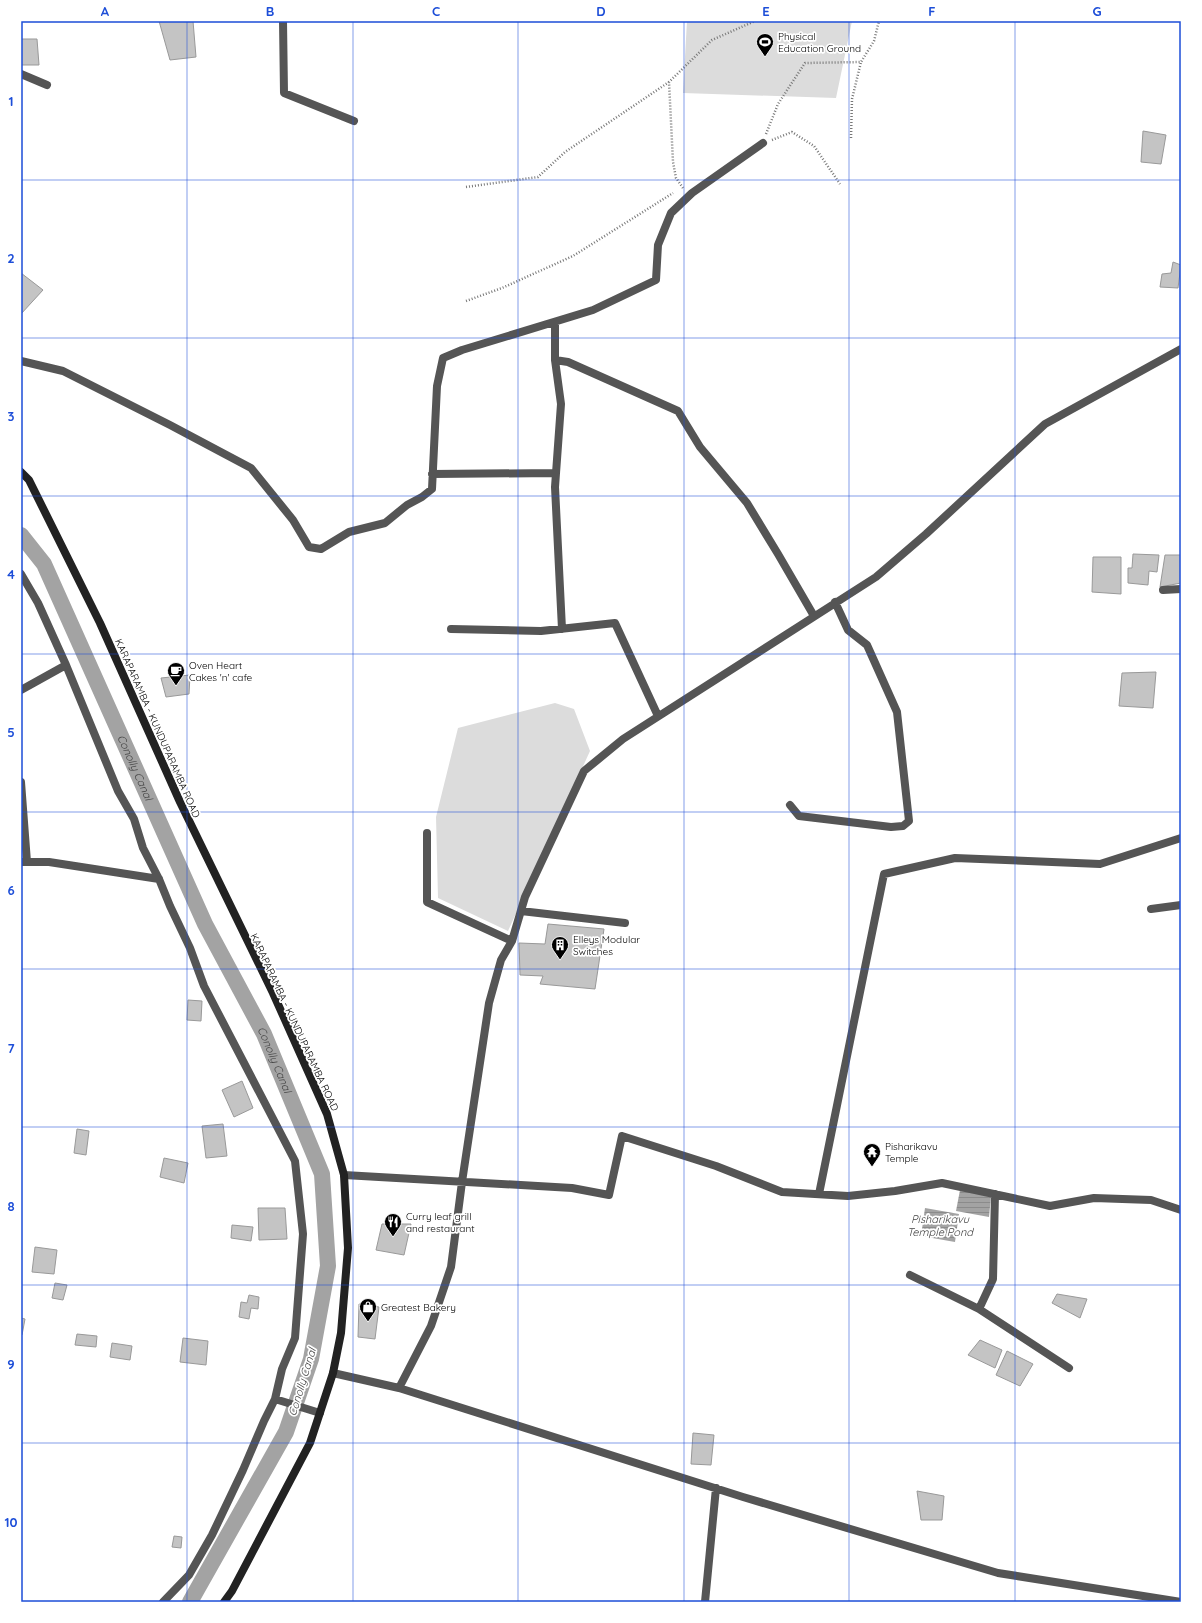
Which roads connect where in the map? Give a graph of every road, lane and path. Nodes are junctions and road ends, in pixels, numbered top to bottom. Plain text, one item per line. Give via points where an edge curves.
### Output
1 (282, 21) edge
2 (755, 21) edge
3 (879, 21) edge
4 (861, 62) junction
5 (21, 74) edge
6 (669, 82) junction
7 (47, 85) dead end
8 (354, 121) dead end
9 (851, 138) dead end
10 (763, 144) junction
11 (840, 184) dead end
12 (466, 187) dead end
13 (682, 187) junction
14 (692, 192) junction
15 (466, 301) dead end
16 (555, 322) junction
17 (1181, 349) edge
18 (555, 360) junction
19 (21, 361) edge
20 (21, 472) edge
21 (556, 473) junction
22 (432, 474) junction
23 (21, 574) edge
24 (1181, 589) edge
25 (1163, 590) dead end
26 (834, 602) junction
27 (814, 616) junction
28 (450, 629) dead end
29 (562, 629) junction
30 (66, 665) junction
31 (21, 690) edge
32 (658, 716) junction
33 (21, 782) edge
34 (790, 805) dead end
35 (427, 832) dead end
36 (1181, 838) edge
37 (24, 862) edge
38 (159, 879) junction
39 (1181, 906) edge
40 (1151, 909) dead end
41 (521, 911) junction
42 (625, 923) dead end
43 (512, 940) junction
44 (344, 1175) junction
45 (462, 1182) junction
46 (819, 1194) junction
47 (995, 1194) junction
48 (1181, 1210) edge
49 (910, 1275) dead end
50 (979, 1309) junction
51 (1069, 1368) dead end
52 (333, 1373) junction
53 (399, 1388) junction
54 (275, 1399) junction
55 (320, 1413) junction
56 (716, 1488) junction
57 (163, 1602) edge
58 (224, 1602) edge
59 (705, 1602) edge
60 (1181, 1602) edge

1 - 8 street via 284,93
2 - 6 path via 712,40
3 - 4 path via 874,41
4 - 9 path via 852,99
4 - 10 path via 804,63 778,104
5 - 7 street
6 - 12 path via 565,152 538,177
6 - 13 path via 673,162 676,178
10 - 11 path via 792,132 814,146
10 - 14 street
13 - 14 path
13 - 15 path via 573,256
14 - 16 street via 670,213 658,245 656,280 593,310
16 - 18 street
16 - 22 street via 443,358 437,386
17 - 26 street via 1045,424 876,577
18 - 21 street via 560,404
18 - 27 street via 568,362 678,411 700,447 747,503
19 - 22 street via 64,371 251,468 294,520 309,547 321,549 349,532 384,523 432,489
20 - 44 main road, KARAPARAMBA - KUNDUPARAMBA ROAD via 29,480 100,623 180,802 273,993 327,1114
21 - 22 street
21 - 29 street
23 - 30 street via 38,603
24 - 25 street
26 - 27 street
26 - 34 street via 848,630 867,646 897,712 909,821 903,826 891,827 799,816
27 - 32 street
28 - 29 street
29 - 32 street via 615,623
30 - 31 street
30 - 38 street via 118,791 134,819 143,848
32 - 41 street via 622,739 584,771 525,897
33 - 37 street
35 - 43 street via 426,902
36 - 46 street via 1100,864 955,858 884,874
37 - 38 street via 49,862
38 - 54 street via 204,986 296,1160 303,1234 295,1338 282,1369
39 - 40 street
41 - 42 street
41 - 43 street
43 - 45 street via 501,960 489,1003
44 - 45 street
44 - 52 main road, KARAPARAMBA - KUNDUPARAMBA ROAD via 348,1248 341,1333
45 - 46 street via 572,1188 609,1195 622,1136 716,1166 782,1192
45 - 53 street via 451,1267 431,1326
46 - 47 street via 848,1196 942,1183
47 - 48 street via 1050,1206 1094,1198 1151,1200
47 - 50 street via 993,1279
49 - 50 street
50 - 51 street
52 - 53 street
52 - 55 main road, KARAPARAMBA - KUNDUPARAMBA ROAD
53 - 56 street
54 - 55 street
54 - 57 street via 212,1535 189,1574
55 - 58 main road, KARAPARAMBA - KUNDUPARAMBA ROAD via 310,1443
56 - 59 street
56 - 60 street via 998,1572

